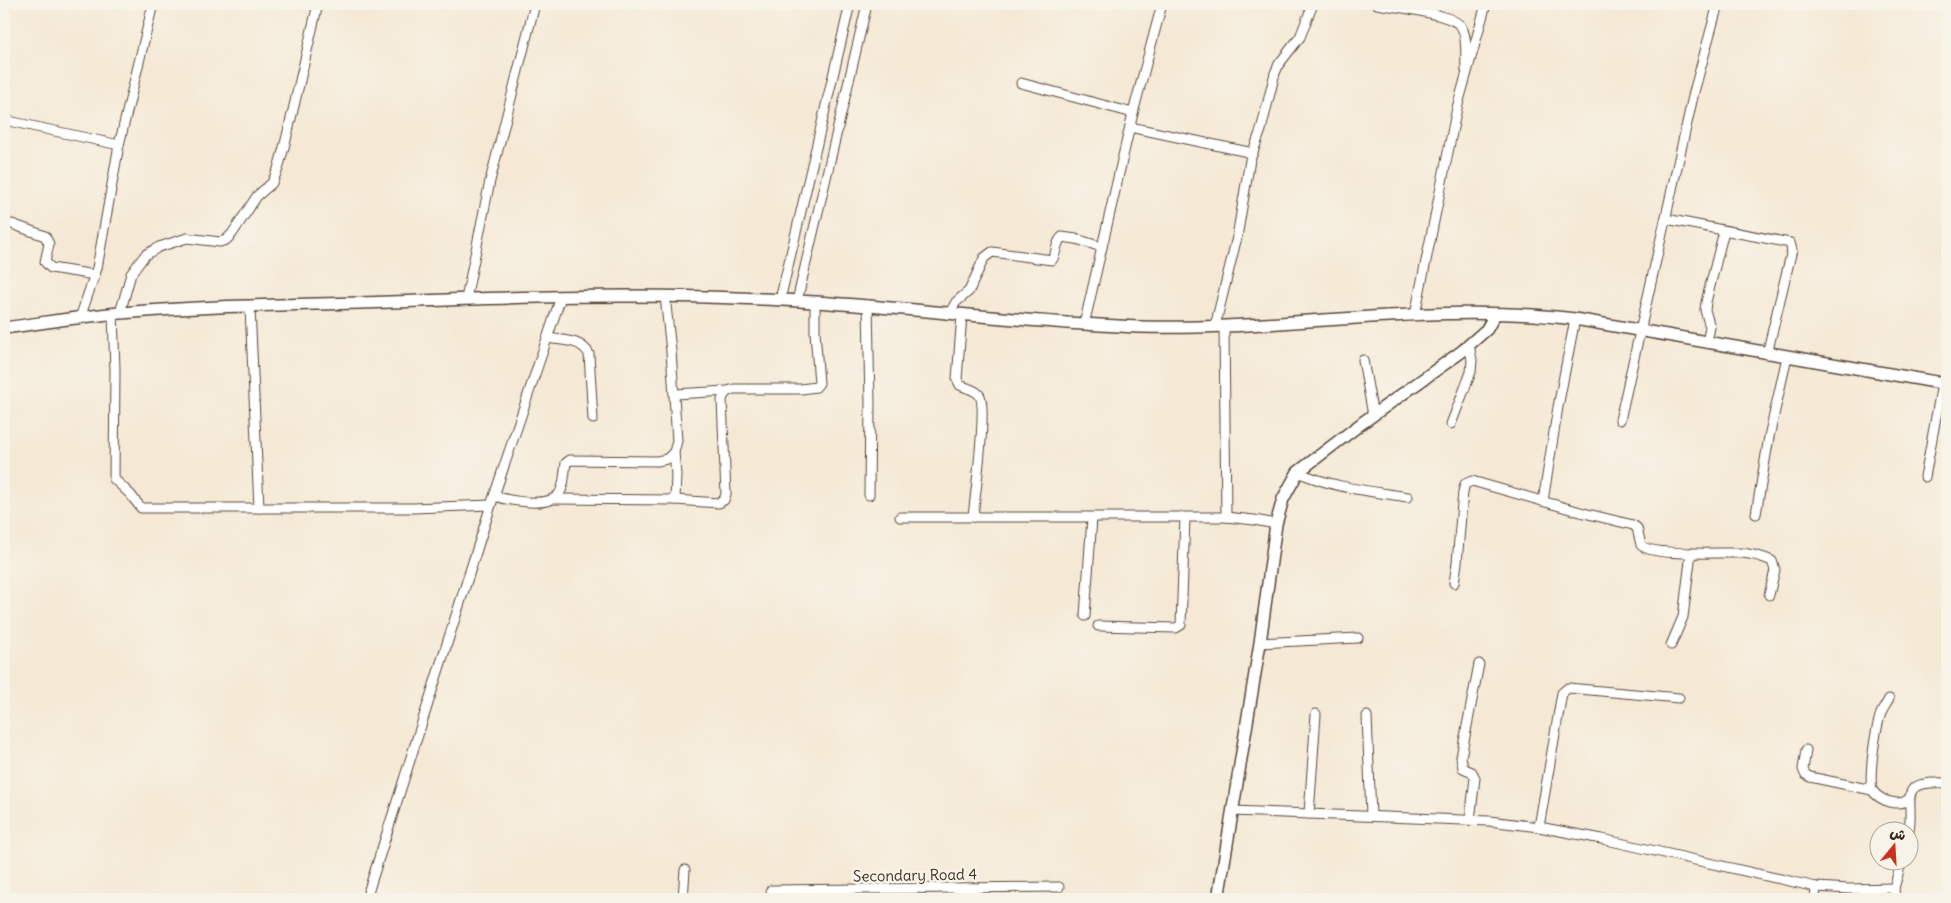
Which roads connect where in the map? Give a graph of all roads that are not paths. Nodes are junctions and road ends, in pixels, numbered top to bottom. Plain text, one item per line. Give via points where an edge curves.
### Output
1 (153, 4) edge
2 (318, 4) edge
3 (535, 4) edge
4 (850, 4) edge
5 (867, 4) edge
6 (1162, 4) edge
7 (1313, 4) edge
8 (1377, 4) edge
9 (1486, 4) edge
10 (1718, 4) edge
11 (1466, 80) junction
12 (1021, 83) dead end
13 (1133, 114) junction
14 (4, 120) edge
15 (1130, 127) junction
16 (120, 144) junction
17 (1252, 153) junction
18 (1666, 219) junction
19 (4, 224) edge
20 (1724, 231) junction
21 (1102, 247) junction
22 (95, 276) junction
23 (665, 296) junction
24 (561, 297) junction
25 (466, 299) junction
26 (780, 300) junction
27 (797, 301) junction
28 (816, 302) junction
29 (868, 305) junction
30 (250, 306) junction
31 (117, 313) junction
32 (949, 314) junction
33 (1495, 314) junction
34 (1415, 315) junction
35 (962, 316) junction
36 (80, 318) junction
37 (1574, 319) junction
38 (1084, 325) junction
39 (1220, 326) junction
40 (4, 328) edge
41 (1640, 330) junction
42 (548, 338) junction
43 (1707, 342) junction
44 (1469, 346) junction
45 (1767, 354) junction
46 (1787, 357) junction
47 (1363, 360) dead end
48 (1944, 384) edge
49 (727, 391) junction
50 (675, 394) junction
51 (1373, 415) junction
52 (592, 419) dead end
53 (1620, 420) dead end
54 (1451, 424) dead end
55 (674, 452) junction
56 (1298, 472) junction
57 (1924, 477) dead end
58 (869, 495) dead end
59 (495, 496) junction
60 (1408, 497) dead end
61 (554, 499) junction
62 (675, 500) junction
63 (1543, 501) junction
64 (492, 505) junction
65 (259, 508) junction
66 (1756, 514) dead end
67 (900, 517) dead end
68 (974, 517) junction
69 (1226, 517) junction
70 (1092, 518) junction
71 (1185, 518) junction
72 (1276, 524) junction
73 (1691, 553) junction
74 (1454, 582) dead end
75 (1769, 595) dead end
76 (1085, 616) dead end
77 (1098, 626) dead end
78 (1358, 638) dead end
79 (1260, 643) junction
80 (1671, 645) dead end
81 (1479, 664) dead end
82 (1679, 698) dead end
83 (1889, 699) dead end
84 (1316, 714) dead end
85 (1367, 716) dead end
86 (1806, 750) dead end
87 (1947, 784) edge
88 (1872, 790) junction
89 (1909, 799) junction
90 (1232, 811) junction
91 (1309, 814) junction
92 (1371, 816) junction
93 (1470, 820) junction
94 (1912, 820) edge
95 (1538, 827) junction
96 (685, 870) dead end
97 (1899, 870) edge
98 (1058, 887) dead end
99 (1816, 887) junction
100 (963, 888) junction
101 (1894, 888) junction
102 (771, 890) dead end
103 (366, 899) edge
104 (683, 899) edge
105 (962, 899) edge
106 (1218, 899) edge
107 (1816, 899) edge
108 (1895, 899) edge

1 - 16 street
2 - 31 street via 286,140 272,183 257,196 226,240 187,238 145,255 131,274
3 - 25 street via 490,181
4 - 26 street
5 - 27 street
6 - 13 street
7 - 17 street via 1300,37 1279,64
8 - 11 street via 1457,22 1465,39
9 - 11 street
10 - 18 street via 1694,92
11 - 34 street via 1449,144
12 - 13 street
13 - 15 street
14 - 16 street
15 - 17 street
15 - 21 street
16 - 22 street
17 - 39 street
18 - 20 street
18 - 41 street
19 - 22 street via 46,236 49,244 45,262 51,268
20 - 43 street via 1706,302 1710,326
20 - 45 street via 1786,242 1792,246
21 - 32 street via 1062,237 1052,260 992,252 984,258 969,291 956,302
21 - 38 street
22 - 36 street
23 - 24 street
23 - 26 street
23 - 50 street
24 - 25 street
24 - 42 street
25 - 30 street
26 - 27 street
27 - 28 street
28 - 29 street
28 - 49 street via 819,383 816,387
29 - 32 street
29 - 58 street
30 - 31 street
30 - 65 street
31 - 36 street
31 - 65 street via 116,482 140,508
32 - 35 street
33 - 34 street
33 - 37 street
33 - 44 street via 1487,329
34 - 39 street
35 - 38 street
35 - 68 street via 957,379 960,385 981,397
36 - 40 street
37 - 41 street
37 - 63 street
38 - 39 street
39 - 69 street
41 - 43 street
41 - 53 street
42 - 52 street via 578,343 590,354
42 - 59 street
43 - 45 street
44 - 51 street
44 - 54 street via 1471,372
45 - 46 street
46 - 48 street
46 - 66 street
47 - 51 street
48 - 57 street
49 - 50 street
49 - 62 street via 722,400 724,500 719,503
50 - 55 street via 678,441
51 - 56 street
55 - 61 street via 657,461 570,460 566,463 560,493
55 - 62 street
56 - 60 street via 1338,486
56 - 72 street via 1283,498
59 - 61 street via 519,501
59 - 64 street
61 - 62 street
63 - 73 street via 1633,525 1644,548
63 - 74 street via 1477,482 1465,484
64 - 65 street
64 - 103 street
67 - 68 street
68 - 70 street
69 - 71 street
69 - 72 street
70 - 71 street
70 - 76 street
71 - 77 street via 1181,625 1176,628
72 - 79 street
73 - 75 street via 1745,554 1772,561 1775,570
73 - 80 street via 1683,617
78 - 79 street
79 - 90 street
81 - 93 street via 1461,757 1462,768 1472,772 1475,778
82 - 95 street via 1564,690
83 - 88 street via 1880,716 1870,777
84 - 91 street
85 - 92 street
86 - 88 street via 1805,774
87 - 89 street via 1921,784 1911,792
88 - 89 street via 1882,799 1897,803
89 - 94 street
90 - 91 street
90 - 106 street
91 - 92 street
92 - 93 street
93 - 95 street
95 - 99 street via 1602,838
96 - 104 street
97 - 101 street
98 - 100 street, Secondary Road 4
99 - 101 street
99 - 107 street
100 - 102 street, Secondary Road 4
100 - 105 street
101 - 108 street

